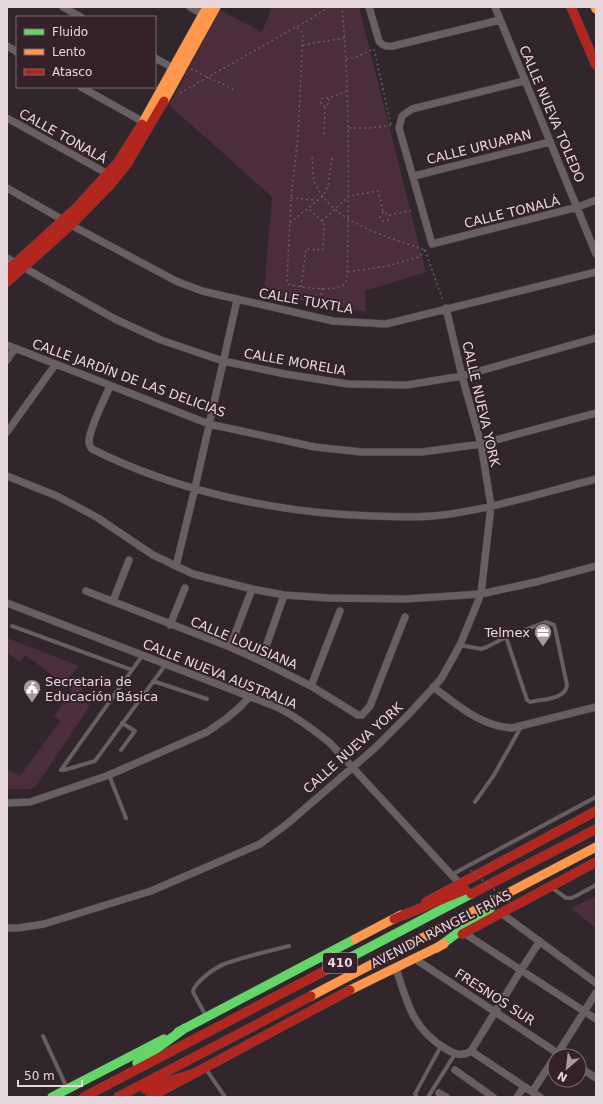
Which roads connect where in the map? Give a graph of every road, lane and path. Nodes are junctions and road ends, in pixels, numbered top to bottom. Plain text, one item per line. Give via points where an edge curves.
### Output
1 (63, 7) edge
2 (190, 7) edge
3 (216, 7) edge
4 (329, 7) edge
5 (342, 7) edge
6 (369, 7) edge
7 (495, 7) edge
8 (571, 7) edge
9 (207, 13) edge
10 (79, 16) edge
11 (500, 20) junction
12 (296, 27) junction
13 (345, 38) junction
14 (379, 41) junction
15 (303, 45) junction
16 (7, 46) edge
17 (374, 49) junction
18 (16, 51) edge
19 (156, 59) edge
20 (346, 59) junction
21 (596, 65) edge
22 (184, 66) junction
23 (173, 68) junction
24 (207, 78) junction
25 (524, 81) junction
26 (83, 88) edge
27 (233, 89) dead end
28 (347, 90) junction
29 (180, 93) dead end
30 (328, 98) junction
31 (325, 107) junction
32 (7, 118) edge
33 (147, 124) junction
34 (391, 125) junction
35 (399, 125) junction
36 (349, 128) junction
37 (324, 134) dead end
38 (550, 142) junction
39 (312, 157) dead end
40 (332, 158) dead end
41 (108, 174) junction
42 (414, 176) junction
43 (7, 188) edge
44 (322, 196) junction
45 (349, 196) junction
46 (291, 198) junction
47 (317, 200) junction
48 (596, 200) edge
49 (578, 207) junction
50 (308, 208) junction
51 (422, 208) junction
52 (334, 209) junction
53 (383, 212) junction
54 (389, 215) junction
55 (349, 219) junction
56 (322, 221) junction
57 (67, 222) junction
58 (290, 223) junction
59 (432, 244) junction
60 (425, 250) junction
61 (596, 254) edge
62 (7, 258) edge
63 (20, 265) junction
64 (7, 271) edge
65 (347, 272) junction
66 (596, 272) edge
67 (7, 282) edge
68 (301, 286) junction
69 (322, 288) junction
70 (237, 300) junction
71 (446, 308) junction
72 (319, 318) junction
73 (596, 338) edge
74 (7, 345) edge
75 (15, 348) junction
76 (7, 360) edge
77 (223, 361) junction
78 (55, 365) junction
79 (462, 376) junction
80 (110, 386) junction
81 (596, 413) edge
82 (209, 424) junction
83 (7, 432) edge
84 (481, 444) junction
85 (7, 476) edge
86 (596, 479) edge
87 (196, 488) junction
88 (491, 506) junction
89 (129, 560) dead end
90 (176, 566) junction
91 (596, 566) edge
92 (185, 588) dead end
93 (252, 589) junction
94 (86, 591) dead end
95 (480, 594) junction
96 (284, 595) junction
97 (113, 601) junction
98 (7, 603) edge
99 (340, 611) dead end
100 (405, 616) dead end
101 (170, 625) junction
102 (12, 626) dead end
103 (506, 637) junction
104 (460, 645) junction
105 (230, 647) junction
106 (142, 656) junction
107 (261, 661) junction
108 (166, 664) junction
109 (132, 670) junction
110 (153, 681) junction
111 (311, 686) junction
112 (433, 687) junction
113 (249, 697) junction
114 (207, 699) dead end
115 (596, 707) edge
116 (122, 723) junction
117 (522, 726) junction
118 (121, 750) dead end
119 (351, 767) junction
120 (109, 775) junction
121 (596, 797) edge
122 (475, 802) dead end
123 (7, 803) edge
124 (596, 811) edge
125 (126, 818) dead end
126 (596, 829) edge
127 (596, 847) edge
128 (596, 862) edge
129 (520, 869) junction
130 (470, 870) dead end
131 (451, 875) junction
132 (460, 884) junction
133 (596, 885) edge
134 (520, 887) junction
135 (550, 887) junction
136 (517, 908) dead end
137 (501, 913) junction
138 (394, 919) junction
139 (7, 928) edge
140 (464, 933) junction
141 (540, 942) junction
142 (289, 946) dead end
143 (437, 948) junction
144 (415, 959) junction
145 (396, 968) junction
146 (521, 970) junction
147 (596, 982) edge
148 (596, 993) edge
149 (584, 1011) junction
150 (495, 1012) junction
151 (206, 1017) junction
152 (596, 1019) edge
153 (185, 1028) junction
154 (43, 1036) dead end
155 (441, 1046) junction
156 (547, 1048) edge
157 (563, 1048) edge
158 (471, 1052) junction
159 (454, 1054) junction
160 (202, 1070) junction
161 (455, 1070) dead end
162 (547, 1071) edge
163 (587, 1072) edge
164 (596, 1078) edge
165 (104, 1086) junction
166 (524, 1086) junction
167 (68, 1089) junction
168 (532, 1092) junction
169 (52, 1097) edge
170 (84, 1097) edge
171 (119, 1097) edge
172 (150, 1097) edge
173 (225, 1097) edge
174 (417, 1097) edge
175 (428, 1097) edge
176 (493, 1097) edge
177 (517, 1097) edge
178 (540, 1097) edge

1 - 10 street
2 - 9 street
3 - 9 main road
4 - 12 path
5 - 13 path
6 - 14 street
7 - 11 street, CALLE NUEVA TOLEDO
8 - 21 main road
9 - 22 main road
9 - 23 main road
11 - 14 street via 393,46 387,47
11 - 25 street, CALLE NUEVA TOLEDO
12 - 15 path via 303,33
12 - 24 path
13 - 15 path
13 - 20 path
14 - 17 path
15 - 46 path via 298,136
16 - 18 street
17 - 20 path
17 - 34 path
19 - 23 street
20 - 28 path
22 - 24 path
22 - 33 main road
23 - 33 main road
24 - 27 path
24 - 29 path
25 - 35 street via 412,109 402,116
25 - 38 street, CALLE NUEVA TOLEDO
26 - 33 street
28 - 30 path
28 - 36 path
30 - 31 path via 329,103
30 - 31 path via 322,98 321,103
31 - 37 path
32 - 41 street, CALLE TONALÁ
33 - 41 main road
33 - 57 main road via 132,156 121,171
34 - 35 path
34 - 36 path
35 - 42 street
36 - 45 path
38 - 42 street, CALLE URUAPAN
38 - 49 street, CALLE NUEVA TOLEDO
39 - 44 path via 315,184
40 - 44 path via 328,186
41 - 57 main road
42 - 51 street
43 - 57 street, CALLE TUXTLA
44 - 47 path
44 - 52 path
45 - 52 path
45 - 53 path via 378,191
45 - 55 path
46 - 47 path
46 - 58 path
47 - 50 path
48 - 49 street, CALLE TONALÁ
49 - 59 street, CALLE TONALÁ
49 - 61 street, CALLE NUEVA TOLEDO
50 - 56 path
50 - 58 path
51 - 54 path
51 - 59 street
52 - 55 path
52 - 56 path
53 - 54 path
53 - 54 path via 380,217 383,221 388,220
55 - 60 path via 372,231
55 - 65 path
56 - 68 path via 324,250 306,249
57 - 63 main road
57 - 70 street, CALLE TUXTLA via 176,281
58 - 68 path via 287,283
59 - 60 path
60 - 65 path via 419,257 387,266
60 - 71 path
62 - 63 street, CALLE MORELIA
63 - 64 main road
63 - 67 main road
63 - 77 street, CALLE MORELIA via 138,330
65 - 69 path via 344,285
66 - 71 street, CALLE TUXTLA
68 - 69 path
69 - 72 path
70 - 72 street, CALLE TUXTLA
70 - 77 street
71 - 72 street, CALLE TUXTLA via 386,324
71 - 79 street, CALLE NUEVA YORK
73 - 79 street, CALLE MORELIA
74 - 75 street, CALLE JARDÍN DE LAS DELICIAS
75 - 76 street
75 - 78 street, CALLE JARDÍN DE LAS DELICIAS
77 - 79 street, CALLE MORELIA via 348,384 407,385
77 - 82 street
78 - 80 street, CALLE JARDÍN DE LAS DELICIAS
78 - 83 street
79 - 84 street, CALLE NUEVA YORK
80 - 82 street, CALLE JARDÍN DE LAS DELICIAS
80 - 87 street via 90,434 90,446 101,454 174,483
81 - 84 street, CALLE JARDÍN DE LAS DELICIAS
82 - 84 street, CALLE JARDÍN DE LAS DELICIAS via 315,446 362,452 422,452
82 - 87 street
84 - 88 street, CALLE NUEVA YORK
85 - 90 street via 76,506 147,551
86 - 88 street
87 - 88 street via 252,502 336,515 442,515
87 - 90 street
88 - 95 street, CALLE NUEVA YORK
89 - 97 street
90 - 93 street via 193,574
91 - 95 street
92 - 101 street
93 - 96 street
93 - 105 street
94 - 97 street, CALLE LOUISIANA
95 - 96 street via 405,599
95 - 104 street, CALLE NUEVA YORK
96 - 107 street
97 - 101 street, CALLE LOUISIANA
98 - 106 street, CALLE NUEVA AUSTRALIA
99 - 111 street
100 - 111 street, CALLE LOUISIANA via 366,712 354,714
101 - 105 street, CALLE LOUISIANA
102 - 109 lane
103 - 103 lane via 546,622 554,625 567,685 565,692 556,697 530,702 527,700
103 - 104 lane via 481,649
104 - 112 street, CALLE NUEVA YORK via 441,679
105 - 107 street, CALLE LOUISIANA
106 - 108 street, CALLE NUEVA AUSTRALIA
106 - 109 lane
107 - 111 street, CALLE LOUISIANA
108 - 110 lane
108 - 113 street, CALLE NUEVA AUSTRALIA
109 - 116 lane via 61,769 94,762
110 - 114 lane
110 - 116 lane
112 - 117 street via 476,719 492,725 512,728
112 - 119 street, CALLE NUEVA YORK via 375,748
113 - 119 street, CALLE NUEVA AUSTRALIA via 276,707 307,724 330,743
113 - 120 street via 227,718 207,732
115 - 117 street
116 - 118 lane via 135,731
117 - 122 lane
119 - 131 street, CALLE NUEVA AUSTRALIA
119 - 139 street, CALLE NUEVA YORK via 287,824 260,844 151,891 44,924
120 - 123 street via 30,802
120 - 125 lane
121 - 131 lane
124 - 132 main road
126 - 129 main road, 410
127 - 134 main road, 410
128 - 135 main road, AVENIDA RANGEL FRÍAS
129 - 138 main road
129 - 165 main road, 410
130 - 136 path, bridge
131 - 132 street, CALLE NUEVA AUSTRALIA
132 - 138 main road
133 - 135 lane via 572,898 566,898
134 - 143 main road
134 - 171 main road, 410
135 - 137 main road, AVENIDA RANGEL FRÍAS
137 - 140 main road, AVENIDA RANGEL FRÍAS
137 - 141 street
138 - 151 main road
140 - 143 main road, AVENIDA RANGEL FRÍAS
140 - 146 street
141 - 146 street
141 - 147 street
142 - 151 lane via 225,963 199,981 194,992
143 - 144 main road, AVENIDA RANGEL FRÍAS
144 - 145 main road, AVENIDA RANGEL FRÍAS
144 - 150 street, FRESNOS SUR
145 - 155 street via 412,1015 424,1032
145 - 160 main road, AVENIDA RANGEL FRÍAS via 333,998
146 - 149 street
146 - 150 street
148 - 149 street
149 - 152 street
149 - 157 street
150 - 156 street, FRESNOS SUR
150 - 158 street
151 - 153 main road
153 - 165 main road
153 - 167 main road
154 - 167 lane
155 - 159 street
155 - 174 lane via 415,1094
158 - 159 street via 463,1055
158 - 166 street
159 - 175 lane
160 - 171 main road
160 - 172 main road, AVENIDA RANGEL FRÍAS
160 - 173 lane
161 - 176 street
162 - 168 street
163 - 164 street
165 - 170 main road, 410
166 - 168 street
166 - 177 street
167 - 169 main road
168 - 178 street

